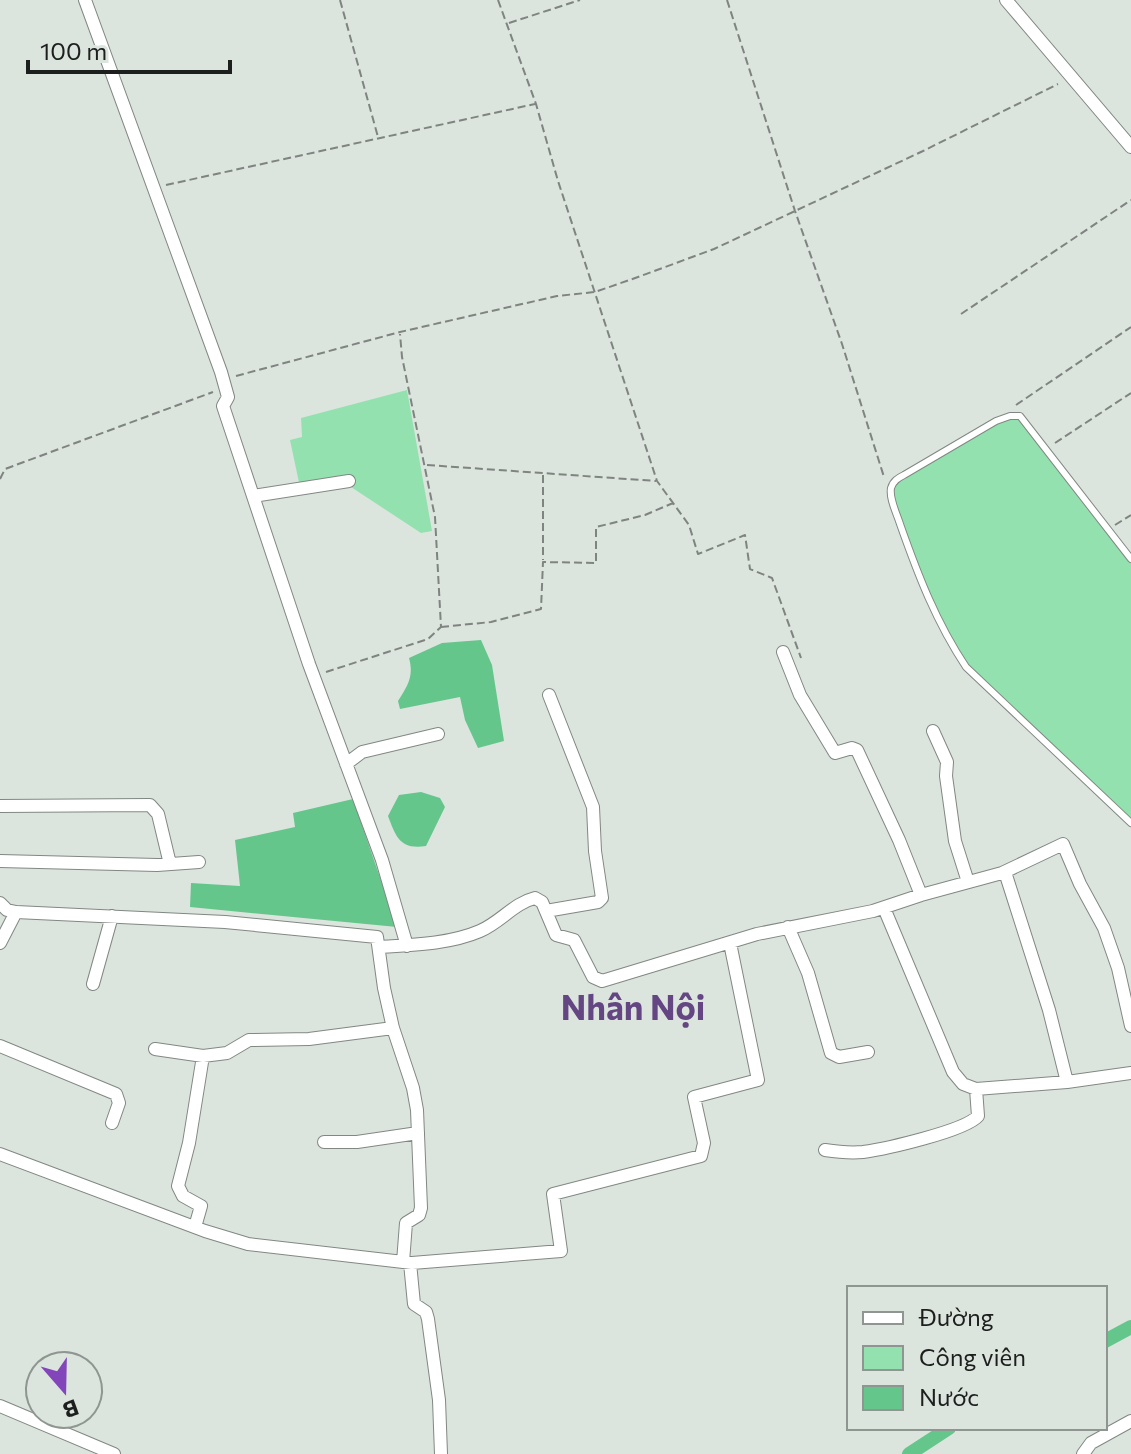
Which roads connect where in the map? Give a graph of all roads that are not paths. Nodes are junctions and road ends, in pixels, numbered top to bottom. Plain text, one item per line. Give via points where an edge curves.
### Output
1 (85, 0) edge
2 (1006, 0) edge
3 (1131, 147) edge
4 (349, 481) dead end
5 (253, 496) junction
6 (1131, 559) edge
7 (783, 652) dead end
8 (549, 695) dead end
9 (933, 731) dead end
10 (438, 734) dead end
11 (346, 764) junction
12 (0, 806) edge
13 (1131, 823) edge
14 (0, 861) edge
15 (199, 862) dead end
16 (170, 864) junction
17 (1005, 872) junction
18 (968, 882) junction
19 (921, 895) junction
20 (0, 903) edge
21 (884, 908) junction
22 (546, 911) junction
23 (16, 912) junction
24 (112, 916) junction
25 (788, 927) junction
26 (0, 943) edge
27 (730, 943) junction
28 (407, 946) junction
29 (379, 947) junction
30 (93, 984) dead end
31 (1131, 1026) edge
32 (393, 1028) junction
33 (0, 1046) edge
34 (155, 1049) dead end
35 (868, 1052) dead end
36 (203, 1056) junction
37 (1131, 1073) edge
38 (1067, 1082) junction
39 (976, 1089) junction
40 (112, 1123) dead end
41 (418, 1133) junction
42 (324, 1142) dead end
43 (825, 1150) dead end
44 (0, 1154) edge
45 (195, 1227) junction
46 (407, 1262) junction
47 (0, 1406) edge
48 (1131, 1421) edge
49 (114, 1454) edge
50 (441, 1454) edge
51 (1083, 1454) edge

1 - 5 street via 224,384 228,399 223,406
2 - 3 street
4 - 5 street
5 - 11 street
6 - 13 lane via 1020,416 996,421 891,486 912,562 945,636 966,667
7 - 19 street via 800,695 835,753 857,750
8 - 22 street via 593,807 602,898
9 - 18 street via 947,762 955,841
10 - 11 street via 362,752
11 - 28 street
12 - 16 street via 150,805 158,814
14 - 16 street
15 - 16 street
17 - 18 street
17 - 31 street via 1063,844 1104,928
17 - 38 street
18 - 19 street
19 - 21 street
20 - 23 street
21 - 25 street
21 - 39 street via 953,1072
22 - 27 street via 556,935 576,942 599,980
22 - 28 street via 540,900 531,899 480,931
23 - 24 street
23 - 26 street
24 - 29 street via 371,935 378,938
24 - 30 street
25 - 27 street
25 - 35 street via 808,973 829,1049 839,1057
27 - 46 street via 758,1080 694,1097 704,1143 701,1156 553,1194 561,1251
28 - 29 street
29 - 32 street
32 - 36 street via 249,1040 227,1053
32 - 41 street via 413,1088
33 - 40 street via 116,1094 119,1103
34 - 36 street
36 - 45 street via 178,1186 183,1196 201,1206
37 - 38 street
38 - 39 street
39 - 43 street via 978,1116 964,1126 880,1149
41 - 42 street
41 - 46 street via 421,1208 406,1223
44 - 45 street
45 - 46 street via 248,1244
46 - 50 street via 414,1304 428,1319
47 - 49 street
48 - 51 street via 1091,1443

